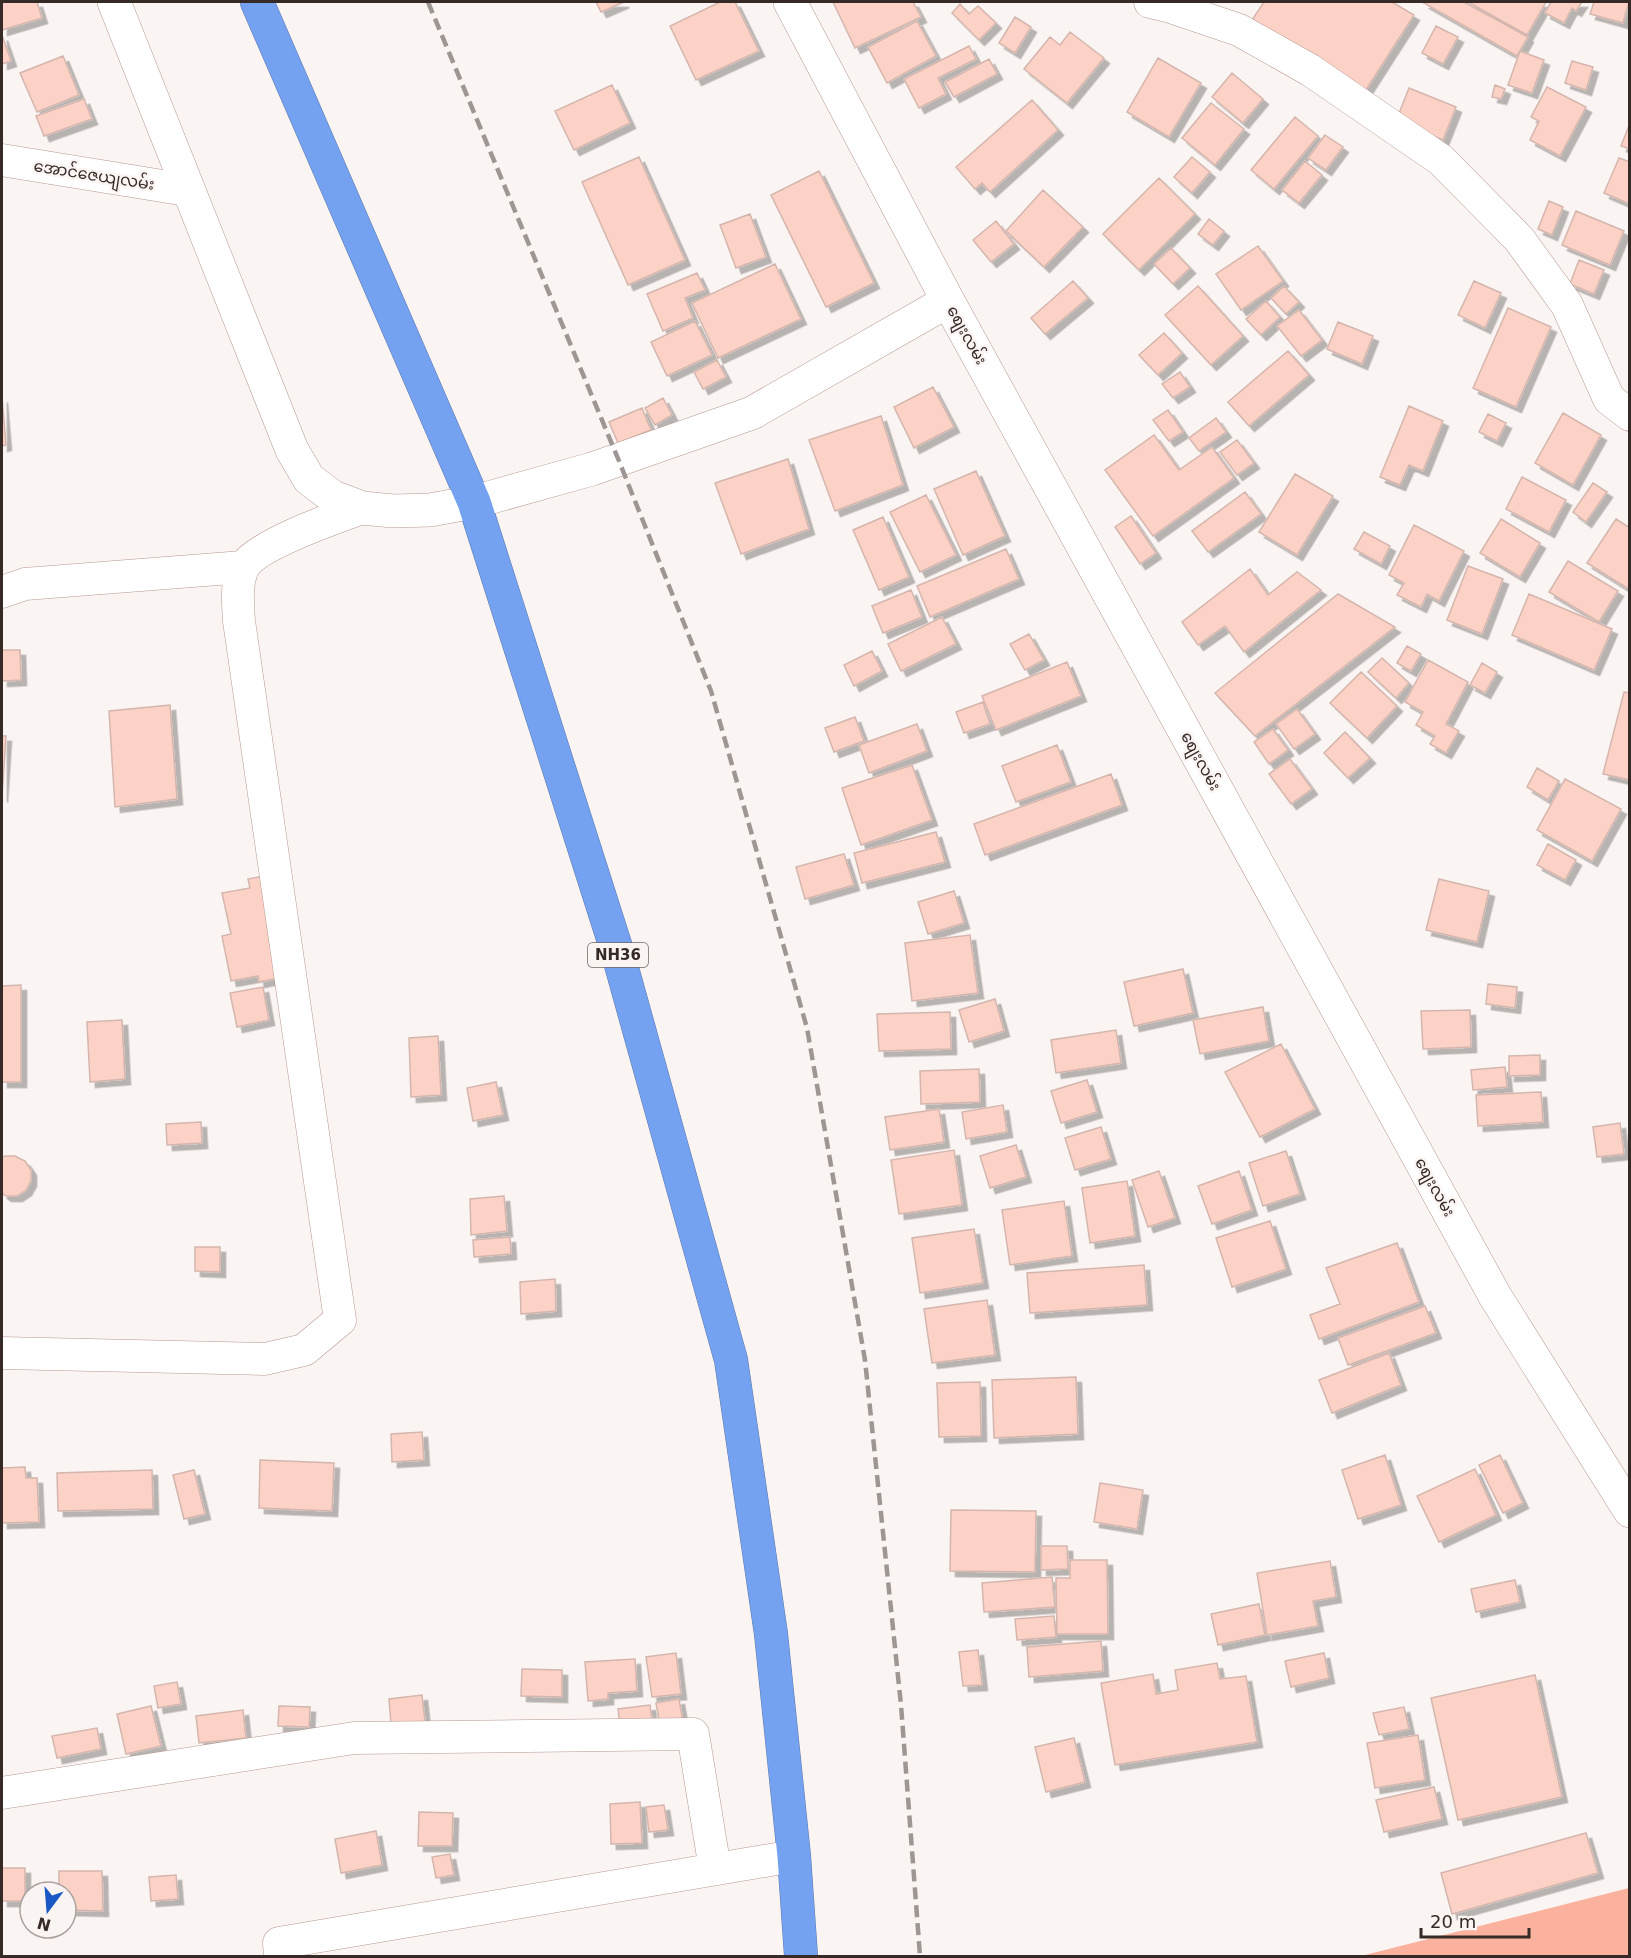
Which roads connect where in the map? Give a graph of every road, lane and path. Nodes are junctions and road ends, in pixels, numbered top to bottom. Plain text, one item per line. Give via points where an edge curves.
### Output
1 (114, 2) edge
2 (257, 2) edge
3 (790, 2) edge
4 (1150, 2) edge
5 (2, 160) edge
6 (188, 190) junction
7 (948, 301) junction
8 (1629, 415) edge
9 (474, 502) junction
10 (362, 508) junction
11 (243, 567) junction
12 (2, 592) edge
13 (2, 1353) edge
14 (1629, 1511) edge
15 (2, 1793) edge
16 (794, 1856) junction
17 (715, 1869) junction
18 (280, 1956) edge
19 (801, 1956) edge

1 - 6 main road
2 - 9 highway, NH36
3 - 7 main road, စျေးလမ်း
4 - 8 street via 1239,30 1310,70 1441,160 1519,239 1567,305 1609,399
5 - 6 street, အောင်ဇေယျလမ်း
6 - 10 main road via 292,450 309,479 333,497
7 - 9 main road via 752,413 592,469
7 - 14 main road, စျေးလမ်း via 1495,1296
9 - 10 main road via 430,510
9 - 16 highway, NH36 via 618,954 731,1360 771,1634
10 - 11 street via 285,538
11 - 12 street via 25,584
11 - 13 street via 238,588 239,621 340,1320 304,1350 265,1359
15 - 17 street via 354,1738 693,1734
16 - 17 street
16 - 19 highway, NH36
17 - 18 street via 279,1942

